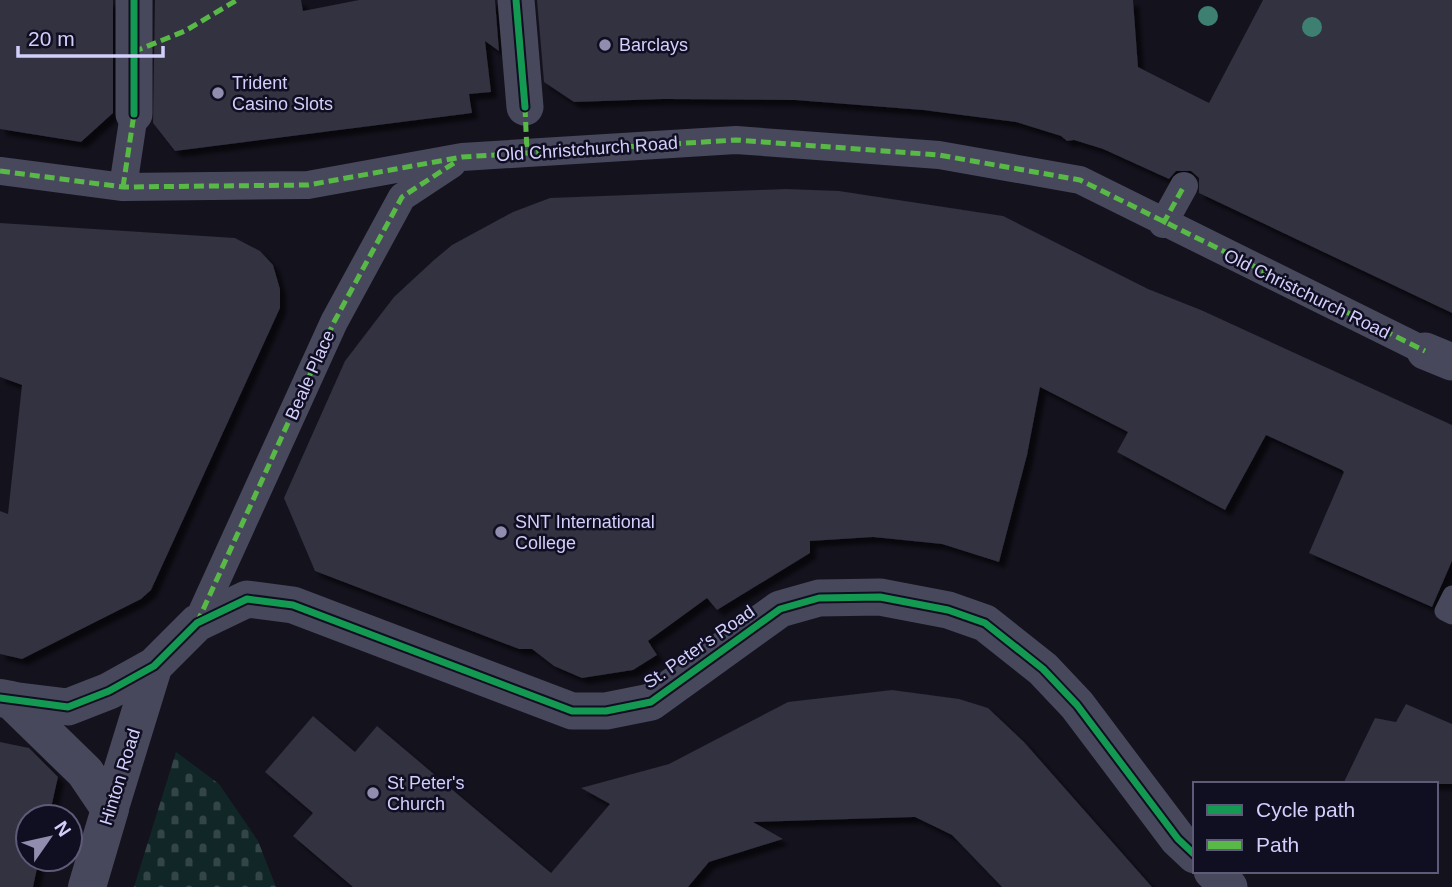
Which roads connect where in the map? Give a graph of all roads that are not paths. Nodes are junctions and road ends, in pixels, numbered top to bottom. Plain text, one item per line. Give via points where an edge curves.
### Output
1 (134, 0) edge
2 (516, 0) edge
3 (525, 107) joint
4 (134, 114) joint
5 (527, 153) junction
6 (463, 157) junction
7 (0, 171) edge
8 (1184, 186) dead end
9 (123, 187) junction
10 (1163, 224) junction
11 (1438, 356) edge
12 (1452, 595) edge
13 (1452, 615) edge
14 (197, 623) junction
15 (153, 666) junction
16 (6, 699) edge
17 (110, 809) junction
18 (1193, 853) edge
19 (1214, 873) edge
20 (86, 887) edge
21 (1229, 887) edge

1 - 4 street
2 - 3 street
3 - 5 street
4 - 9 street
5 - 6 street, Old Christchurch Road
5 - 10 street, Old Christchurch Road via 736,140 939,155 1080,180
6 - 9 street, Old Christchurch Road via 308,186
6 - 14 street, Beale Place via 402,197 334,322
7 - 9 street, Old Christchurch Road
8 - 10 street
10 - 11 street, Old Christchurch Road
12 - 13 lane via 1444,611
14 - 15 street, St. Peter's Road
14 - 18 street, St. Peter's Road via 247,599 293,604 539,700 572,711 606,711 651,702 779,609 819,598 880,597 948,610 985,623 1043,669 1077,705
15 - 16 street via 68,707
15 - 17 street, Hinton Road
16 - 17 street via 85,772
17 - 20 street, Hinton Road
19 - 21 street

